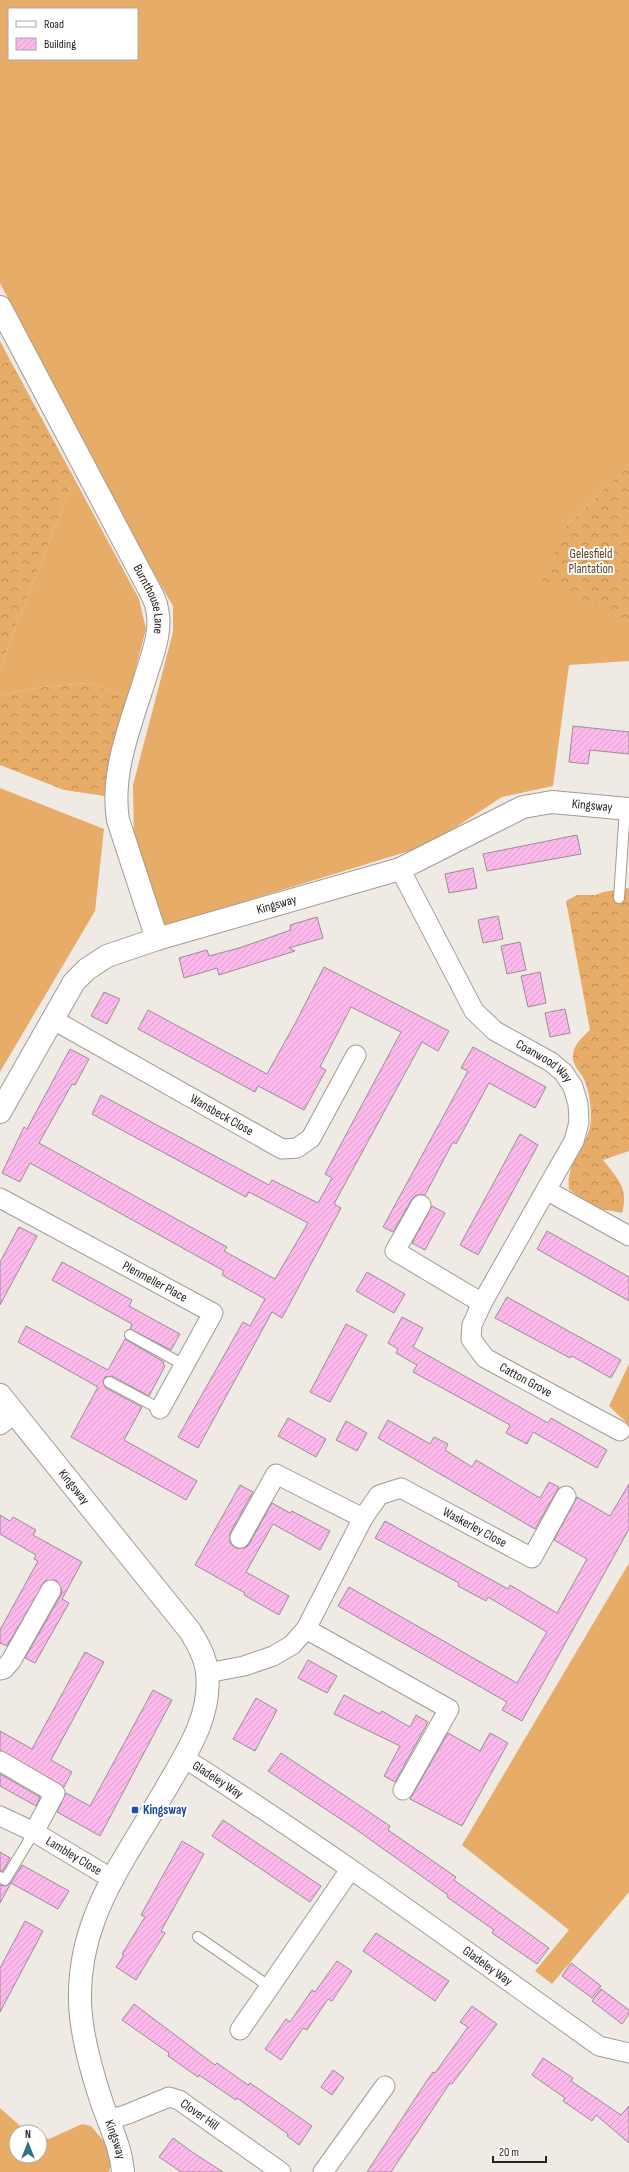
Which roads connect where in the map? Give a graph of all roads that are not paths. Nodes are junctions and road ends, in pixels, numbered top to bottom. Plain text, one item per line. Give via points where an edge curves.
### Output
1 (0, 307) edge
2 (627, 809) edge
3 (400, 869) junction
4 (625, 877) edge
5 (619, 898) dead end
6 (157, 939) junction
7 (52, 1019) junction
8 (356, 1055) dead end
9 (0, 1112) edge
10 (546, 1190) junction
11 (0, 1198) edge
12 (421, 1205) dead end
13 (629, 1236) edge
14 (482, 1303) junction
15 (130, 1335) dead end
16 (184, 1365) junction
17 (109, 1382) dead end
18 (0, 1395) edge
19 (160, 1409) joint
20 (7, 1419) edge
21 (620, 1431) dead end
22 (566, 1496) dead end
23 (362, 1518) junction
24 (240, 1538) dead end
25 (51, 1590) dead end
26 (306, 1629) junction
27 (0, 1670) edge
28 (208, 1672) junction
29 (184, 1758) junction
30 (0, 1761) edge
31 (403, 1790) dead end
32 (0, 1816) edge
33 (34, 1832) junction
34 (350, 1870) junction
35 (0, 1877) edge
36 (114, 1880) junction
37 (198, 1937) dead end
38 (270, 1987) junction
39 (240, 2030) dead end
40 (629, 2053) edge
41 (385, 2086) dead end
42 (108, 2120) junction
43 (124, 2172) edge
44 (281, 2172) edge
45 (323, 2172) edge

1 - 6 street, Burnthouse Lane via 158,610 154,648 119,768 115,801 118,820
2 - 3 street, Kingsway via 552,802 523,807
2 - 4 lane
3 - 6 street, Kingsway
3 - 10 street, Coanwood Way via 474,1011 495,1031 551,1062 564,1073 573,1087 578,1104 579,1122 574,1141
4 - 5 lane
6 - 7 street, Kingsway via 107,956 87,969 74,982
7 - 8 street, Wansbeck Close via 282,1149 297,1148 311,1138
7 - 9 street, Kingsway
10 - 13 street
10 - 14 street, Catton Grove
11 - 16 street, Plenmeller Place via 213,1313
12 - 14 street via 395,1251
14 - 21 street, Catton Grove via 472,1325 471,1340 485,1358
15 - 16 lane
16 - 19 street, Plenmeller Place
17 - 19 lane
18 - 20 street, Kingsway
20 - 28 street, Kingsway via 190,1631 201,1648
22 - 23 street, Waskerley Close via 532,1558 401,1488 379,1495
23 - 24 street via 276,1474
23 - 26 street, Waskerley Close
25 - 27 street via 11,1661
26 - 28 street, Waskerley Close via 292,1645 273,1656 244,1666
26 - 31 street via 449,1709
28 - 29 street, Kingsway via 202,1723
29 - 34 street, Gladeley Way
29 - 36 street, Kingsway
30 - 33 street, Lambley Close via 55,1793
32 - 33 street, Lambley Close
33 - 35 lane, Lambley Close via 5,1880
33 - 36 street, Lambley Close
34 - 38 street
34 - 40 street, Gladeley Way via 599,2046
36 - 42 street, Kingsway via 96,1916 87,1942 79,1993 84,2042
37 - 38 lane
38 - 39 street
41 - 45 street
42 - 43 street, Kingsway via 122,2154
42 - 44 street, Clover Hill via 169,2098 179,2100

